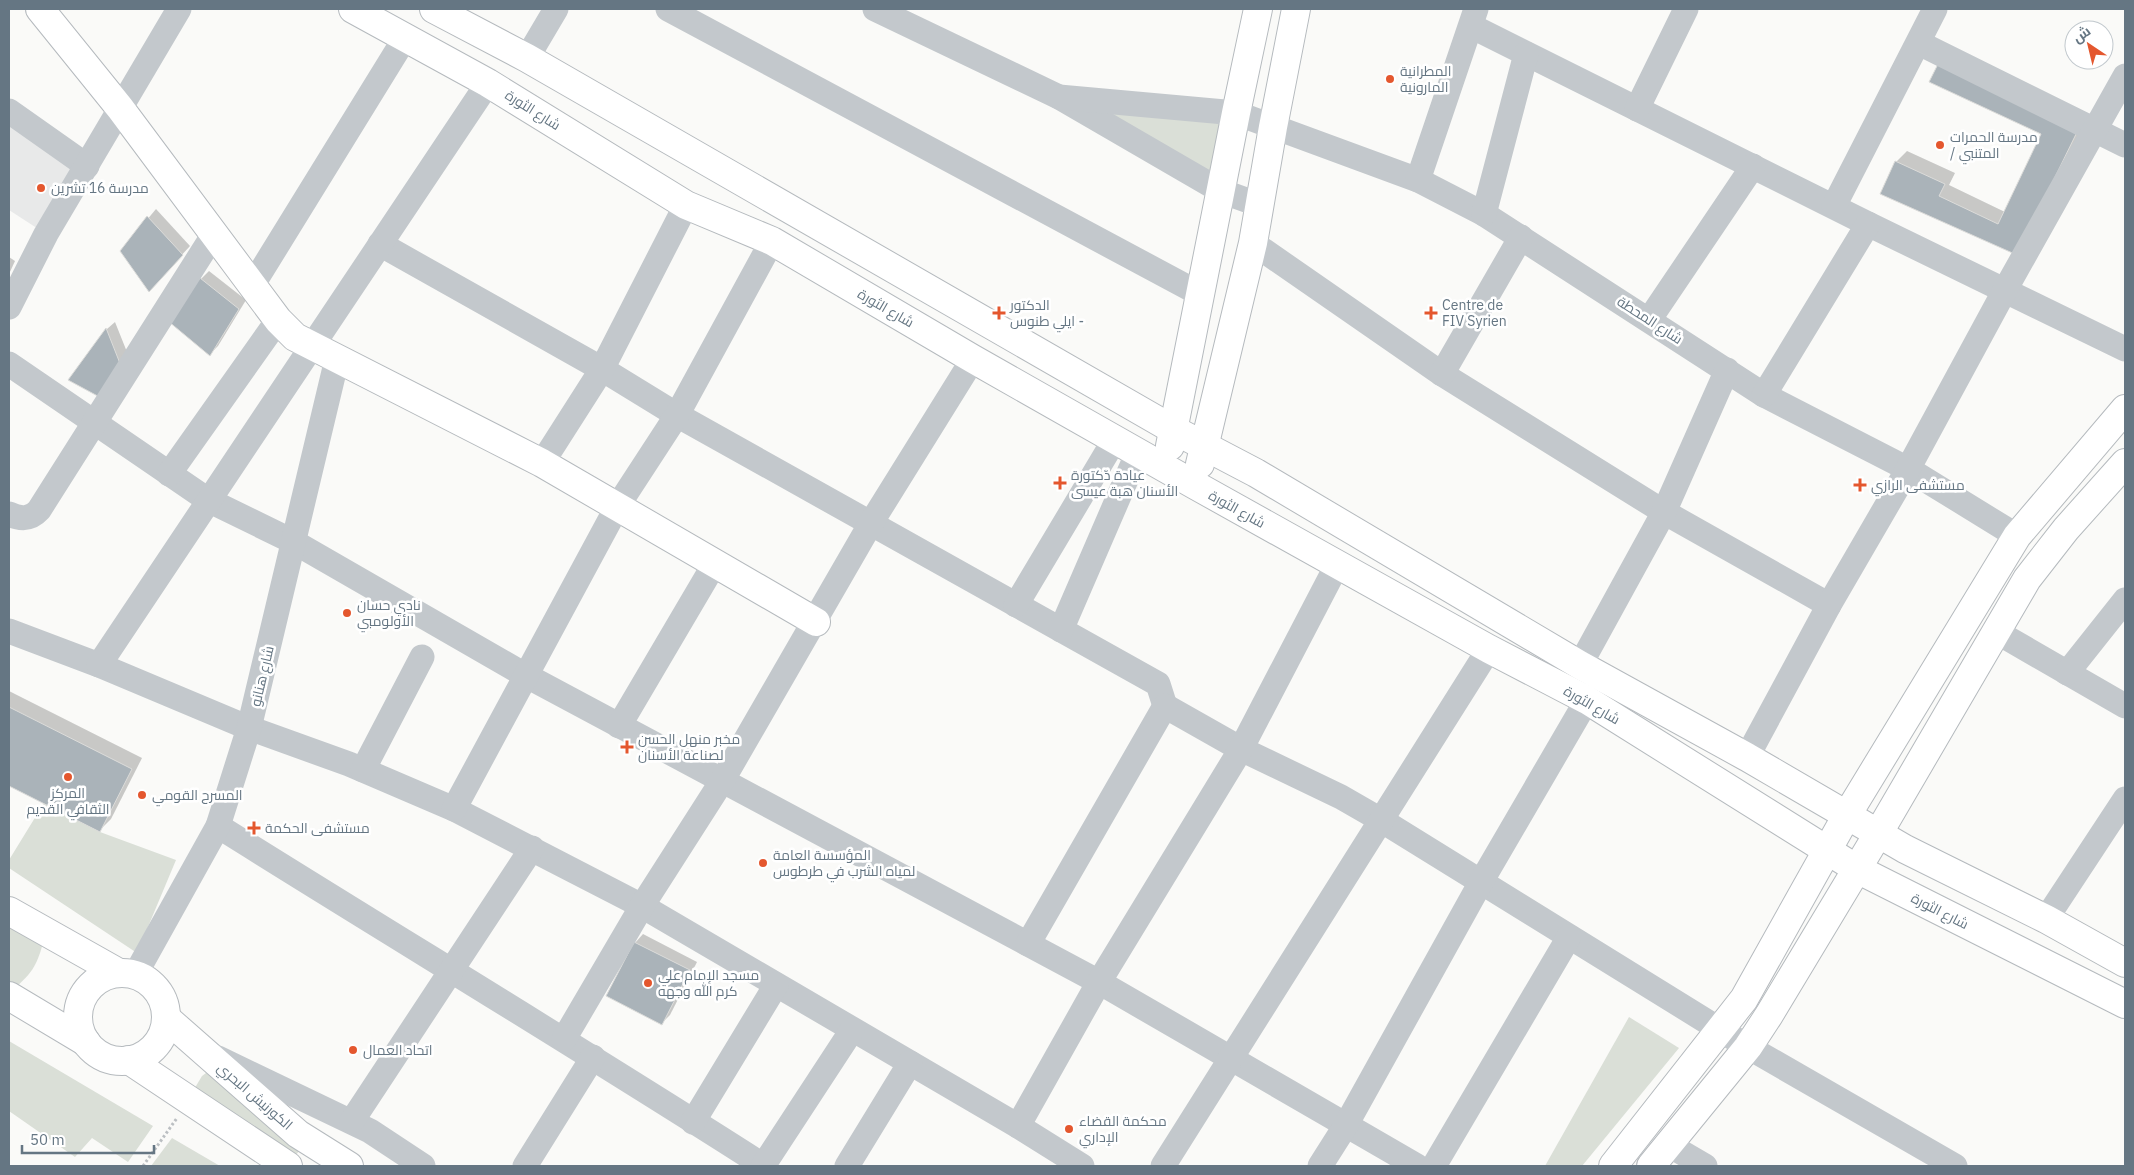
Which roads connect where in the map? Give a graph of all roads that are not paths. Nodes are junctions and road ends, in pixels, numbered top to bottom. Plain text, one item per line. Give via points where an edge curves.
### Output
1 (40, 9) edge
2 (179, 9) edge
3 (353, 9) edge
4 (434, 9) edge
5 (556, 9) edge
6 (668, 9) edge
7 (875, 9) edge
8 (1258, 9) edge
9 (1296, 9) edge
10 (1686, 9) edge
11 (1926, 12) edge
12 (1473, 17) edge
13 (405, 38) junction
14 (1919, 43) junction
15 (1526, 54) junction
16 (527, 58) junction
17 (2125, 76) edge
18 (488, 82) junction
19 (1059, 97) junction
20 (120, 108) junction
21 (1637, 109) junction
22 (9, 111) edge
23 (1236, 113) junction
24 (1273, 127) junction
25 (2094, 129) junction
26 (2125, 145) edge
27 (87, 166) junction
28 (1753, 166) junction
29 (1418, 180) junction
30 (1221, 191) junction
31 (686, 205) junction
32 (1260, 205) junction
33 (1834, 206) junction
34 (1484, 214) junction
35 (1868, 224) junction
36 (214, 234) junction
37 (1521, 238) junction
38 (772, 241) junction
39 (1253, 243) junction
40 (380, 244) junction
41 (252, 286) junction
42 (2005, 290) junction
43 (1200, 294) junction
44 (9, 307) edge
45 (278, 320) junction
46 (1649, 320) junction
47 (312, 347) junction
48 (2125, 349) edge
49 (337, 359) junction
50 (973, 359) junction
51 (9, 364) edge
52 (602, 369) junction
53 (1727, 370) junction
54 (1442, 374) junction
55 (1764, 395) junction
56 (2125, 409) edge
57 (678, 415) junction
58 (95, 423) junction
59 (1174, 430) junction
60 (1126, 445) junction
61 (1204, 446) junction
62 (542, 463) junction
63 (2125, 463) edge
64 (1165, 467) junction
65 (1908, 469) junction
66 (169, 474) junction
67 (1195, 485) junction
68 (208, 500) junction
69 (617, 507) junction
70 (1664, 512) junction
71 (9, 514) edge
72 (871, 524) junction
73 (2017, 536) junction
74 (294, 542) junction
75 (715, 563) junction
76 (1337, 565) junction
77 (2125, 600) edge
78 (1016, 605) junction
79 (1829, 605) junction
80 (816, 622) junction
81 (1061, 630) junction
82 (9, 631) edge
83 (1995, 631) junction
84 (1489, 649) junction
85 (422, 657) dead end
86 (99, 665) junction
87 (1580, 665) junction
88 (2067, 673) junction
89 (525, 675) junction
90 (1587, 700) junction
91 (1164, 706) junction
92 (2125, 706) edge
93 (619, 726) junction
94 (249, 728) junction
95 (1241, 749) junction
96 (1747, 757) junction
97 (363, 770) junction
98 (722, 781) junction
99 (2125, 798) edge
100 (454, 809) junction
101 (1847, 814) junction
102 (1382, 820) junction
103 (218, 826) junction
104 (1878, 834) junction
105 (532, 848) junction
106 (1825, 851) junction
107 (1857, 869) junction
108 (1481, 882) junction
109 (642, 906) junction
110 (9, 911) edge
111 (2046, 919) junction
112 (1569, 937) junction
113 (1028, 944) junction
114 (2125, 963) edge
115 (451, 971) junction
116 (127, 974) junction
117 (1099, 982) junction
118 (776, 985) junction
119 (9, 996) edge
120 (2125, 1004) edge
121 (166, 1018) junction
122 (852, 1030) junction
123 (1722, 1030) junction
124 (564, 1039) junction
125 (86, 1042) junction
126 (1748, 1046) junction
127 (203, 1050) junction
128 (593, 1057) junction
129 (1231, 1059) junction
130 (129, 1060) junction
131 (910, 1063) junction
132 (352, 1121) junction
133 (693, 1122) junction
134 (1346, 1125) junction
135 (1018, 1126) junction
136 (1669, 1145) junction
137 (288, 1166) edge
138 (349, 1166) edge
139 (423, 1166) edge
140 (525, 1166) edge
141 (763, 1166) edge
142 (847, 1166) edge
143 (1082, 1166) edge
144 (1163, 1166) edge
145 (1320, 1166) edge
146 (1417, 1166) edge
147 (1434, 1166) edge
148 (1613, 1166) edge
149 (1651, 1166) edge
150 (1705, 1166) edge
151 (1955, 1166) edge

1 - 20 main road
2 - 20 street
3 - 13 main road, شارع الثورة
4 - 16 main road, شارع الثورة
5 - 16 street
6 - 43 street
7 - 19 street
8 - 23 main road
9 - 24 main road
10 - 21 street
11 - 14 street
12 - 15 street
12 - 29 street
13 - 18 main road, شارع الثورة
13 - 41 street
14 - 25 street
14 - 33 street
15 - 21 street
15 - 34 street
16 - 59 main road, شارع الثورة
17 - 25 street
18 - 31 main road, شارع الثورة
18 - 40 street
19 - 23 street, شارع المحطة
19 - 30 street
20 - 27 street
20 - 36 main road
21 - 28 street
22 - 27 street
23 - 24 street, شارع المحطة
23 - 30 main road
24 - 29 street, شارع المحطة
24 - 32 main road
25 - 26 street
25 - 42 street
27 - 44 street via 46,234
28 - 33 street
28 - 46 street
29 - 34 street, شارع المحطة
30 - 32 street
30 - 43 main road
31 - 38 main road, شارع الثورة
31 - 52 street
32 - 39 main road
33 - 35 street
34 - 37 street, شارع المحطة
35 - 42 street
35 - 55 street
36 - 41 main road
36 - 58 street
37 - 46 street, شارع المحطة
37 - 54 street
38 - 50 main road, شارع الثورة
38 - 57 street
39 - 54 street
39 - 61 main road
40 - 47 street
40 - 52 street
41 - 45 main road
42 - 48 street
42 - 65 street
43 - 59 main road
45 - 47 main road via 295,337
45 - 66 street
46 - 53 street, شارع المحطة
47 - 49 main road
47 - 68 street
49 - 62 main road
49 - 74 street, شارع هنانو
50 - 60 main road, شارع الثورة
50 - 72 street
51 - 58 street
52 - 57 street
52 - 62 street
53 - 55 street, شارع المحطة
53 - 70 street
54 - 70 street
55 - 65 street, شارع المحطة
56 - 73 main road
57 - 69 street
57 - 72 street
58 - 66 street
58 - 71 street via 36,513 22,518
59 - 61 main road, شارع الثورة
59 - 64 main road
60 - 64 main road, شارع الثورة
60 - 78 street
60 - 81 street
61 - 67 main road
61 - 87 main road, شارع الثورة via 1256,473
62 - 69 main road
63 - 83 main road via 2027,579
64 - 67 main road, شارع الثورة
65 - 73 street, شارع المحطة
65 - 79 street
66 - 68 street
67 - 76 main road, شارع الثورة
68 - 74 street
68 - 86 street
69 - 75 main road
69 - 89 street
70 - 79 street
70 - 87 street
72 - 78 street
72 - 80 street
73 - 101 main road
74 - 89 street
74 - 94 street, شارع هنانو
75 - 80 main road
75 - 93 street
76 - 84 main road, شارع الثورة
76 - 95 street
77 - 88 street
78 - 81 street
79 - 96 street
80 - 98 street
81 - 91 street via 1158,684
82 - 86 street
83 - 88 street
83 - 104 main road
84 - 90 main road, شارع الثورة
84 - 102 street
85 - 97 street
86 - 94 street
87 - 96 main road, شارع الثورة
88 - 92 street
89 - 93 street
89 - 100 street
90 - 106 main road, شارع الثورة
90 - 108 street
91 - 95 street
91 - 113 street
93 - 98 street
94 - 97 street
94 - 103 street, شارع هنانو
95 - 102 street
95 - 117 street
96 - 101 main road, شارع الثورة
97 - 100 street
98 - 109 street
98 - 113 street
99 - 111 street
100 - 105 street
101 - 104 main road, شارع الثورة
101 - 106 main road
102 - 108 street
102 - 129 street
103 - 115 street
103 - 116 street, شارع هنانو
104 - 107 main road
104 - 111 main road, شارع الثورة
105 - 109 street
105 - 115 street
106 - 107 main road, شارع الثورة
106 - 123 main road via 1755,983
107 - 120 main road, شارع الثورة
107 - 126 main road
108 - 112 street
108 - 134 street
109 - 118 street
109 - 124 street
110 - 116 main road
111 - 114 main road, شارع الثورة
112 - 123 street
112 - 147 street
113 - 117 street
115 - 124 street
115 - 132 street
116 - 121 main road via 148,981 158,991
116 - 125 main road via 106,976 86,992 78,1018
117 - 129 street
117 - 135 street
118 - 122 street
118 - 133 street
119 - 125 main road
121 - 127 main road, الكورنيش البحري
121 - 130 main road via 163,1033 155,1046 143,1056
122 - 131 street
122 - 141 street
123 - 126 street
123 - 148 main road
124 - 128 street
125 - 130 main road via 105,1057
126 - 136 main road
126 - 151 street
127 - 132 street
127 - 138 main road, الكورنيش البحري via 298,1134
128 - 133 street
128 - 140 street
129 - 134 street
129 - 144 street
130 - 137 main road
131 - 135 street
131 - 142 street
132 - 139 street
133 - 141 street
134 - 145 street
134 - 146 street
135 - 143 street
136 - 149 main road
136 - 150 street

